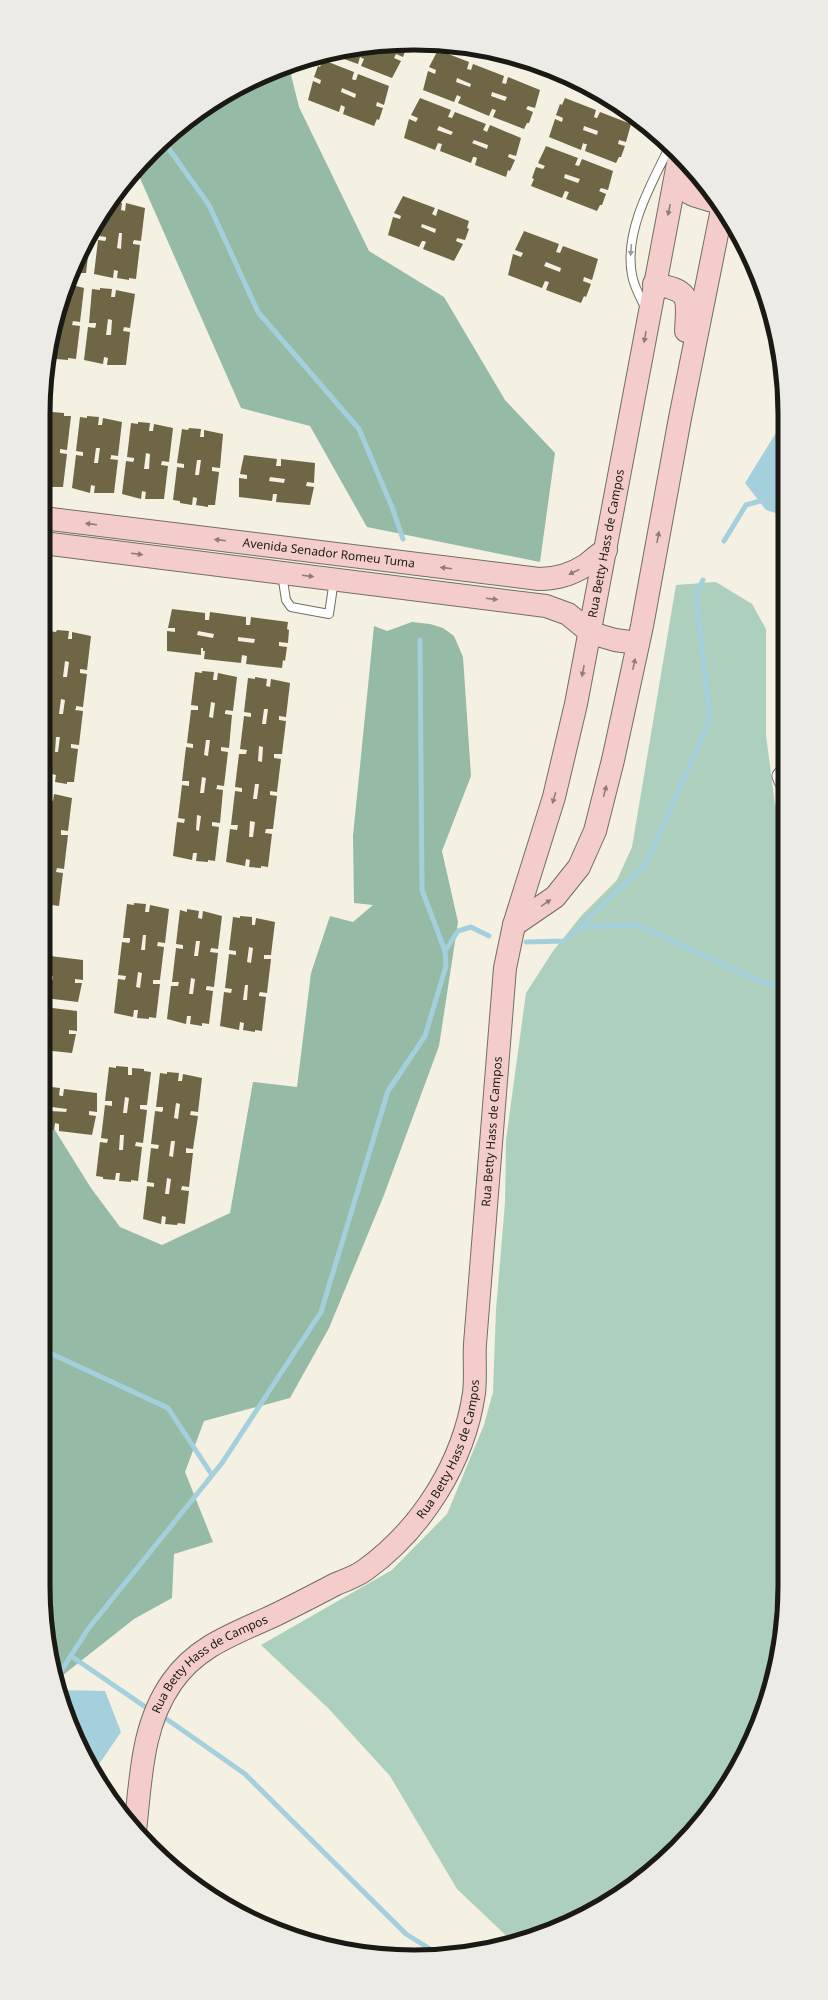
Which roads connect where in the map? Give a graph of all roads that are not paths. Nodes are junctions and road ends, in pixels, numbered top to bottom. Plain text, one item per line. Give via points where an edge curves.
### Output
1 (667, 153) edge
2 (679, 165) edge
3 (684, 170) edge
4 (708, 200) edge
5 (720, 217) edge
6 (654, 284) junction
7 (649, 314) junction
8 (680, 418) junction
9 (50, 519) edge
10 (50, 544) edge
11 (606, 550) junction
12 (282, 573) junction
13 (334, 579) junction
14 (591, 633) junction
15 (638, 643) junction
16 (514, 925) junction
17 (136, 1821) edge

1 -> 7 lane via 639,216 630,249 632,276
2 -> 6 street, Rua Betty Hass de Campos
3 - 4 street via 683,186 687,192
5 - 8 street
6 - 7 street, Rua Betty Hass de Campos
6 - 8 street via 675,288 684,294 688,303
7 -> 11 street, Rua Betty Hass de Campos
15 -> 8 street
11 -> 9 street, Avenida Senador Romeu Tuma via 597,554 577,571 552,579 539,579
10 -> 12 street, Avenida Senador Romeu Tuma
11 - 14 street, Rua Betty Hass de Campos
12 -> 13 street, Avenida Senador Romeu Tuma
12 - 13 lane via 286,600 291,607 330,614
13 -> 14 street, Avenida Senador Romeu Tuma via 546,606 568,614
14 - 15 street
14 -> 16 street, Rua Betty Hass de Campos via 554,797
16 -> 15 street via 555,898 579,868 595,831
16 - 17 street, Rua Betty Hass de Campos via 505,968 498,1032 475,1344 474,1392 463,1437 445,1481 403,1537 364,1570 208,1646 185,1666 168,1688 151,1724 144,1748

